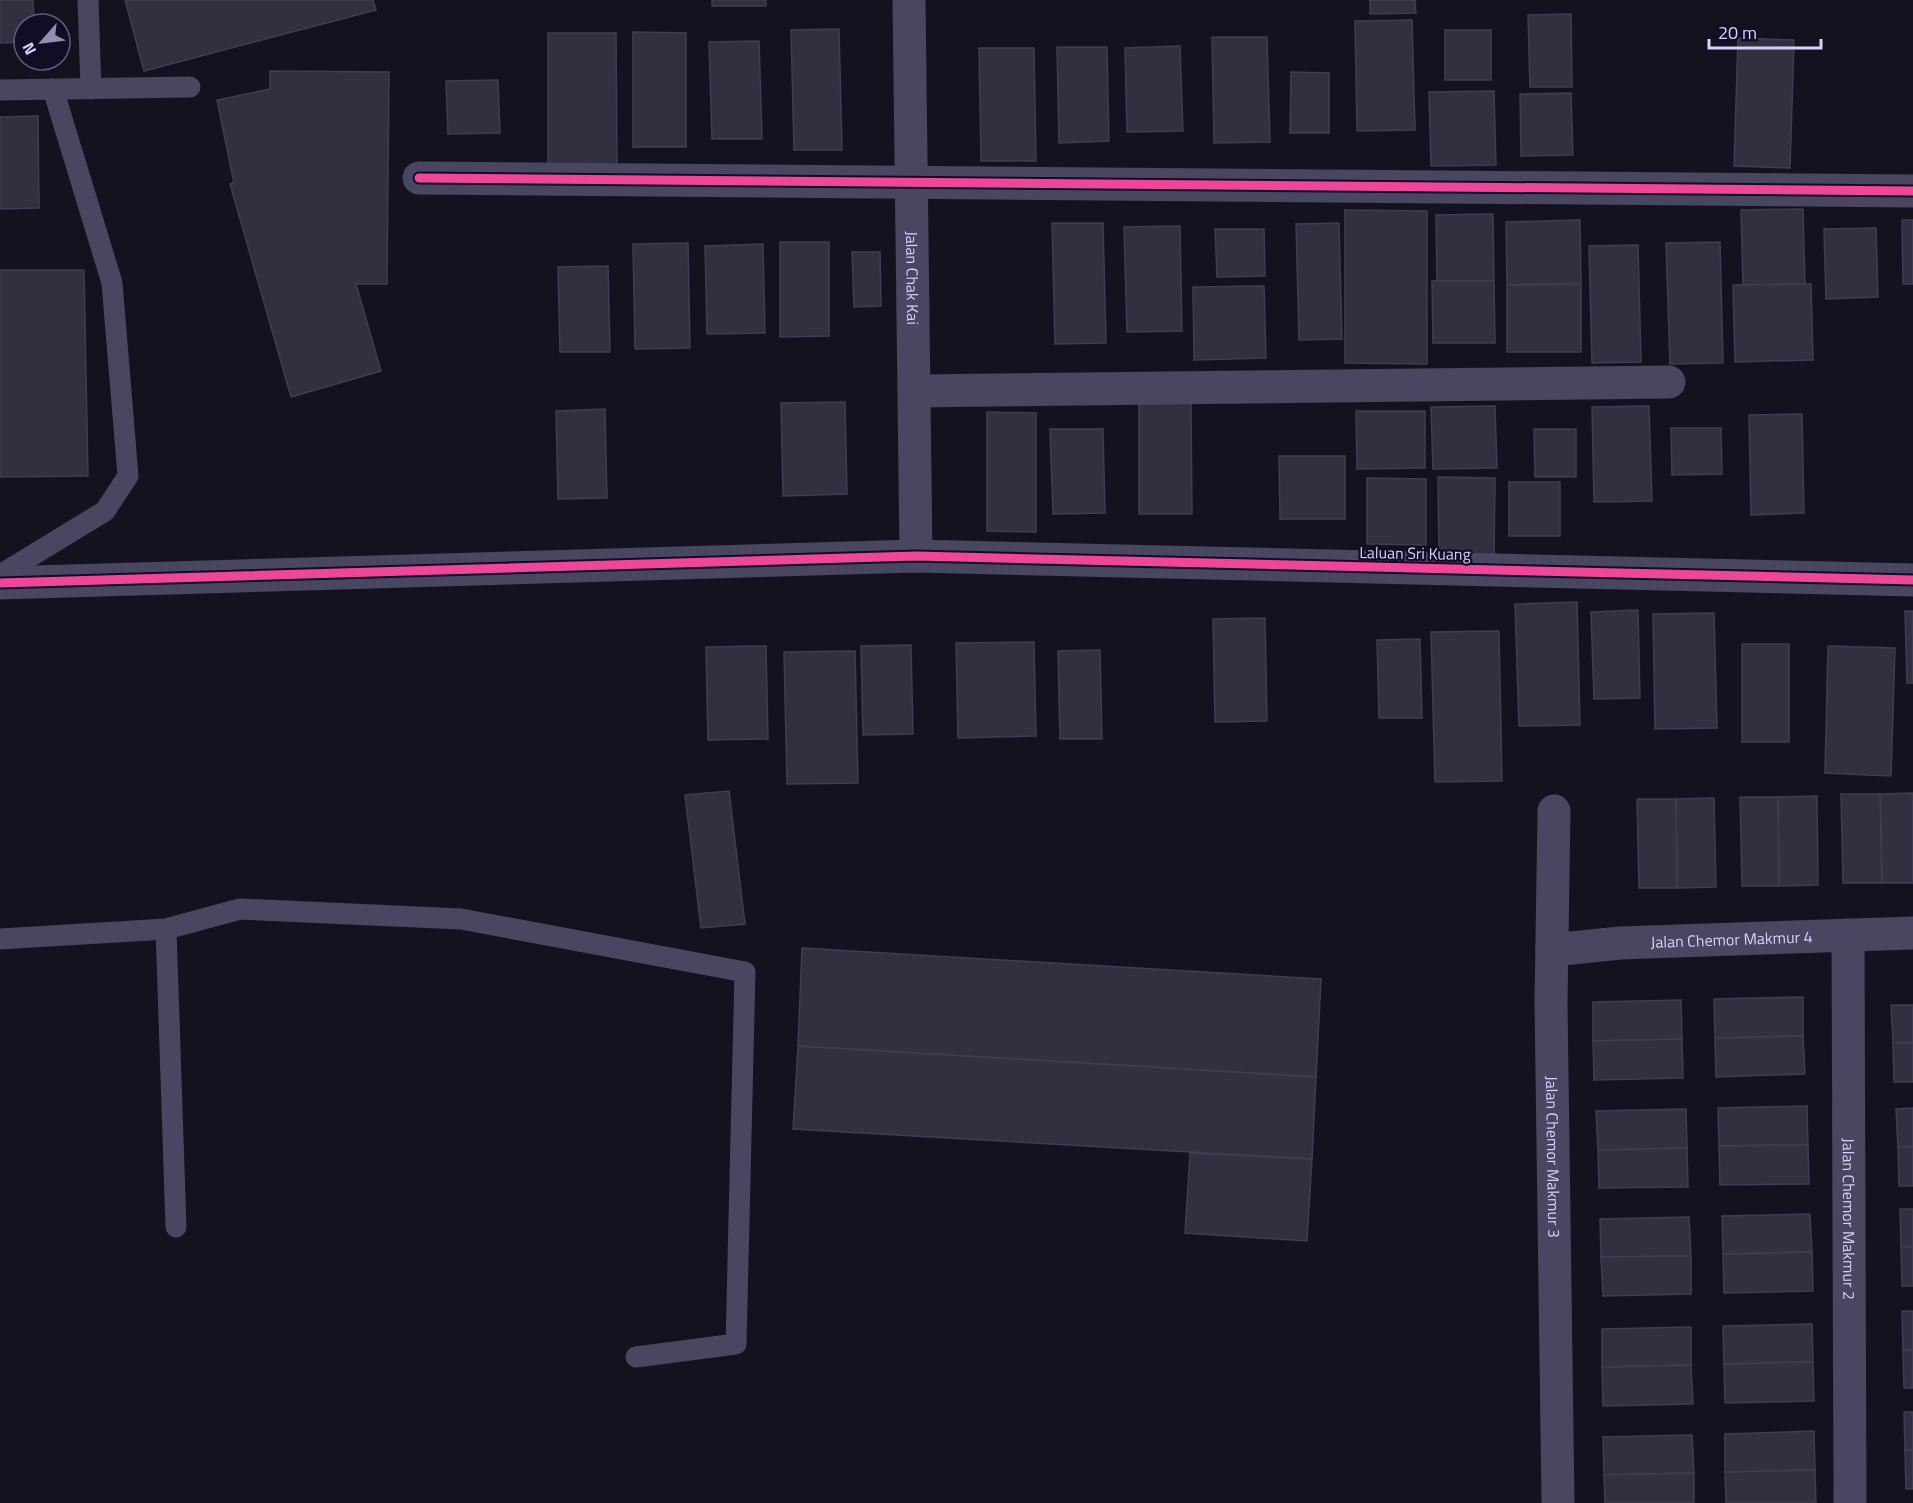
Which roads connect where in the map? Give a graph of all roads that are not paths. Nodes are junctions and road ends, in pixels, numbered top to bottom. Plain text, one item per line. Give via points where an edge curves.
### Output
1 (88, 0) edge
2 (909, 0) edge
3 (190, 87) dead end
4 (53, 89) junction
5 (91, 89) junction
6 (0, 90) edge
7 (419, 178) dead end
8 (912, 182) junction
9 (1913, 191) edge
10 (1669, 382) dead end
11 (914, 391) junction
12 (916, 556) junction
13 (0, 575) edge
14 (1913, 580) edge
15 (0, 584) edge
16 (1554, 811) dead end
17 (166, 929) junction
18 (1913, 933) edge
19 (1848, 935) junction
20 (0, 939) edge
21 (1552, 950) junction
22 (177, 1227) dead end
23 (636, 1357) dead end
24 (1558, 1503) edge
25 (1850, 1503) edge

1 - 5 lane
2 - 8 street, Jalan Chak Kai
3 - 5 lane
4 - 5 lane
4 - 6 lane
4 - 13 lane via 112,283 128,476 105,511
7 - 8 street
8 - 9 street
8 - 11 street, Jalan Chak Kai
10 - 11 street
11 - 12 street, Jalan Chak Kai
12 - 14 street, Laluan Sri Kuang
12 - 15 street, Laluan Sri Kuang
16 - 21 street, Jalan Chemor Makmur 3
17 - 20 lane
17 - 22 lane
17 - 23 lane via 240,909 461,919 745,972 736,1344
18 - 19 street, Jalan Chemor Makmur 4
19 - 21 street, Jalan Chemor Makmur 4 via 1620,943
19 - 25 street, Jalan Chemor Makmur 2
21 - 24 street, Jalan Chemor Makmur 3

